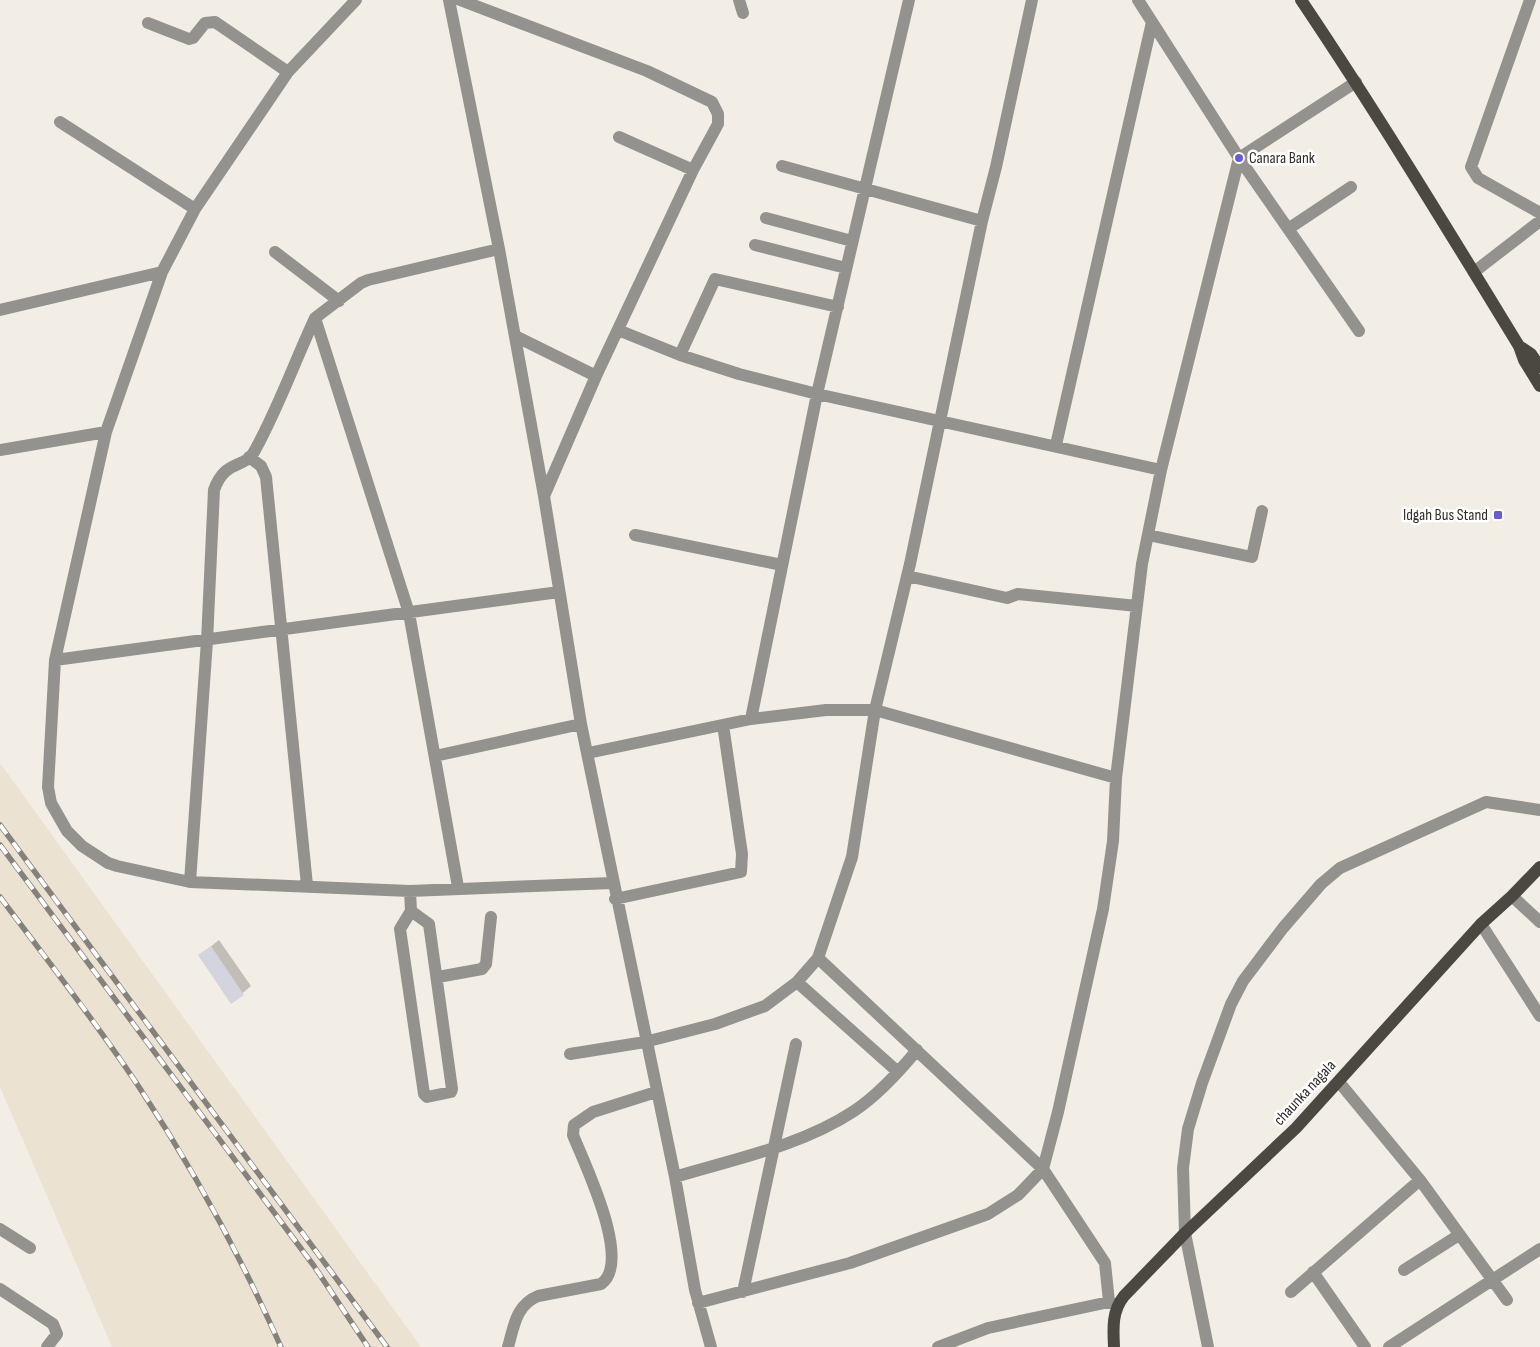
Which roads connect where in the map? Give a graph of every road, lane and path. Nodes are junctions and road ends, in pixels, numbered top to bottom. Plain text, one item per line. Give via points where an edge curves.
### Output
1 (356, 0) edge
2 (449, 0) edge
3 (460, 0) edge
4 (739, 0) edge
5 (909, 0) edge
6 (1032, 0) edge
7 (1138, 0) edge
8 (1301, 0) edge
9 (1530, 0) edge
10 (743, 13) dead end
11 (1152, 22) junction
12 (148, 23) dead end
13 (288, 72) junction
14 (1356, 82) junction
15 (60, 122) dead end
16 (619, 137) dead end
17 (1239, 158) junction
18 (782, 166) dead end
19 (693, 170) junction
20 (1351, 187) dead end
21 (863, 188) junction
22 (195, 209) junction
23 (1540, 213) edge
24 (766, 218) dead end
25 (1540, 220) edge
26 (982, 221) junction
27 (1288, 229) junction
28 (852, 241) junction
29 (755, 245) dead end
30 (500, 249) junction
31 (275, 252) dead end
32 (846, 268) junction
33 (162, 272) junction
34 (1474, 272) junction
35 (339, 300) junction
36 (838, 307) junction
37 (0, 310) edge
38 (315, 318) junction
39 (618, 330) junction
40 (1359, 331) dead end
41 (514, 336) junction
42 (1523, 348) junction
43 (680, 356) junction
44 (1540, 367) edge
45 (596, 376) junction
46 (1540, 386) edge
47 (817, 394) junction
48 (939, 419) junction
49 (106, 432) junction
50 (1056, 445) junction
51 (0, 450) edge
52 (250, 458) junction
53 (1161, 470) junction
54 (544, 496) junction
55 (1262, 511) dead end
56 (636, 534) dead end
57 (1148, 535) junction
58 (782, 565) junction
59 (907, 576) junction
60 (559, 592) junction
61 (1137, 606) junction
62 (409, 613) junction
63 (282, 630) junction
64 (208, 641) junction
65 (55, 660) junction
66 (875, 710) junction
67 (751, 719) junction
68 (581, 724) junction
69 (723, 725) junction
70 (588, 753) junction
71 (436, 756) junction
72 (1116, 778) junction
73 (1540, 810) edge
74 (1540, 867) edge
75 (190, 882) junction
76 (612, 883) junction
77 (308, 885) junction
78 (458, 887) junction
79 (410, 890) junction
80 (1512, 896) junction
81 (615, 899) junction
82 (411, 911) junction
83 (490, 918) dead end
84 (1540, 922) edge
85 (1481, 924) junction
86 (818, 958) junction
87 (438, 977) junction
88 (797, 982) junction
89 (1540, 1016) edge
90 (645, 1042) junction
91 (796, 1044) dead end
92 (918, 1050) junction
93 (570, 1054) dead end
94 (898, 1072) junction
95 (1339, 1082) junction
96 (656, 1092) junction
97 (772, 1147) junction
98 (1043, 1169) junction
99 (674, 1177) junction
100 (1420, 1180) junction
101 (0, 1229) edge
102 (1185, 1233) junction
103 (1458, 1235) junction
104 (30, 1248) dead end
105 (1540, 1249) edge
106 (1404, 1270) dead end
107 (1314, 1272) junction
108 (1492, 1282) junction
109 (0, 1289) edge
110 (743, 1292) junction
111 (1291, 1292) dead end
112 (1507, 1300) dead end
113 (698, 1303) junction
114 (1113, 1303) junction
115 (47, 1347) edge
116 (508, 1347) edge
117 (711, 1347) edge
118 (938, 1347) edge
119 (1114, 1347) edge
120 (1208, 1347) edge
121 (1365, 1347) edge
122 (1389, 1347) edge

1 - 13 street
2 - 30 street
3 - 19 street via 647,71 712,102 717,109 718,124
4 - 10 street
5 - 21 street
6 - 26 street
7 - 11 street
8 - 14 main road
9 - 23 street via 1471,167 1478,178
11 - 17 street
11 - 50 street
12 - 13 street via 189,39 205,23 215,22
13 - 22 street
14 - 17 street
14 - 34 main road
15 - 22 street
16 - 19 street
17 - 27 street
17 - 53 street
18 - 21 street
19 - 39 street
20 - 27 street
21 - 26 street
21 - 28 street
22 - 33 street
24 - 28 street
25 - 34 street
26 - 48 street
27 - 40 street
28 - 32 street
29 - 32 street
30 - 35 street via 368,280
30 - 41 street
31 - 35 street
32 - 36 street
33 - 37 street
33 - 49 street
34 - 42 main road
35 - 38 street
36 - 43 street via 715,278
36 - 47 street
38 - 52 street
38 - 62 street
39 - 43 street
39 - 45 street
41 - 45 street
41 - 54 street
42 - 44 main road
42 - 46 main road via 1524,360
43 - 47 street
45 - 54 street
47 - 48 street
47 - 58 street
48 - 50 street
48 - 59 street
49 - 51 street
49 - 65 street
50 - 53 street
52 - 63 street via 261,466 266,477
52 - 64 street via 226,470 214,490
53 - 57 street
54 - 60 street
55 - 57 street via 1252,557
56 - 58 street
57 - 61 street
58 - 67 street
59 - 61 street via 1007,598 1018,594
59 - 66 street
60 - 62 street
60 - 68 street
61 - 72 street
62 - 63 street
62 - 71 street
63 - 64 street
63 - 77 street
64 - 65 street
64 - 75 street
65 - 75 street via 48,787 51,803 67,831 82,846 108,863
66 - 67 street via 826,710
66 - 72 street
66 - 86 street via 852,857
67 - 69 street
68 - 70 street
68 - 71 street
69 - 70 street
69 - 81 street via 742,854 741,872
70 - 76 street
71 - 78 street
72 - 98 street via 1113,841 1103,909
73 - 102 street via 1486,802 1340,868 1321,884 1283,928 1243,981 1231,1004 1202,1083 1185,1148
74 - 80 main road, chaunka nagala
75 - 77 street
76 - 78 street
76 - 81 street
77 - 79 street
78 - 79 street
79 - 82 street
80 - 84 street
80 - 85 main road, chaunka nagala
81 - 90 street
82 - 87 street via 429,924
82 - 87 street via 400,929 427,1097 451,1092 452,1089
83 - 87 street via 484,966 480,970
85 - 89 street
85 - 95 main road, chaunka nagala
86 - 88 street
86 - 92 street
88 - 90 street via 765,1006 715,1024
88 - 94 street
90 - 93 street
90 - 96 street
91 - 97 street
92 - 94 street
92 - 98 street
94 - 97 street via 846,1116
95 - 100 street
95 - 102 main road, chaunka nagala via 1296,1128
96 - 99 street
96 - 116 street via 593,1112 574,1125 573,1135 609,1228 612,1248 610,1270 601,1284 528,1300 518,1314
97 - 99 street
97 - 110 street
98 - 110 street via 1018,1195 988,1214 850,1263
98 - 114 street via 1106,1263
99 - 113 street
100 - 103 street
100 - 107 street
101 - 104 street
102 - 114 main road, chaunka nagala
102 - 120 street
103 - 106 street
103 - 108 street
105 - 108 street
107 - 111 street
107 - 121 street
108 - 112 street
108 - 122 street
109 - 115 street via 53,1324 57,1334
110 - 113 street
113 - 117 street
114 - 118 street via 988,1328
114 - 119 main road

